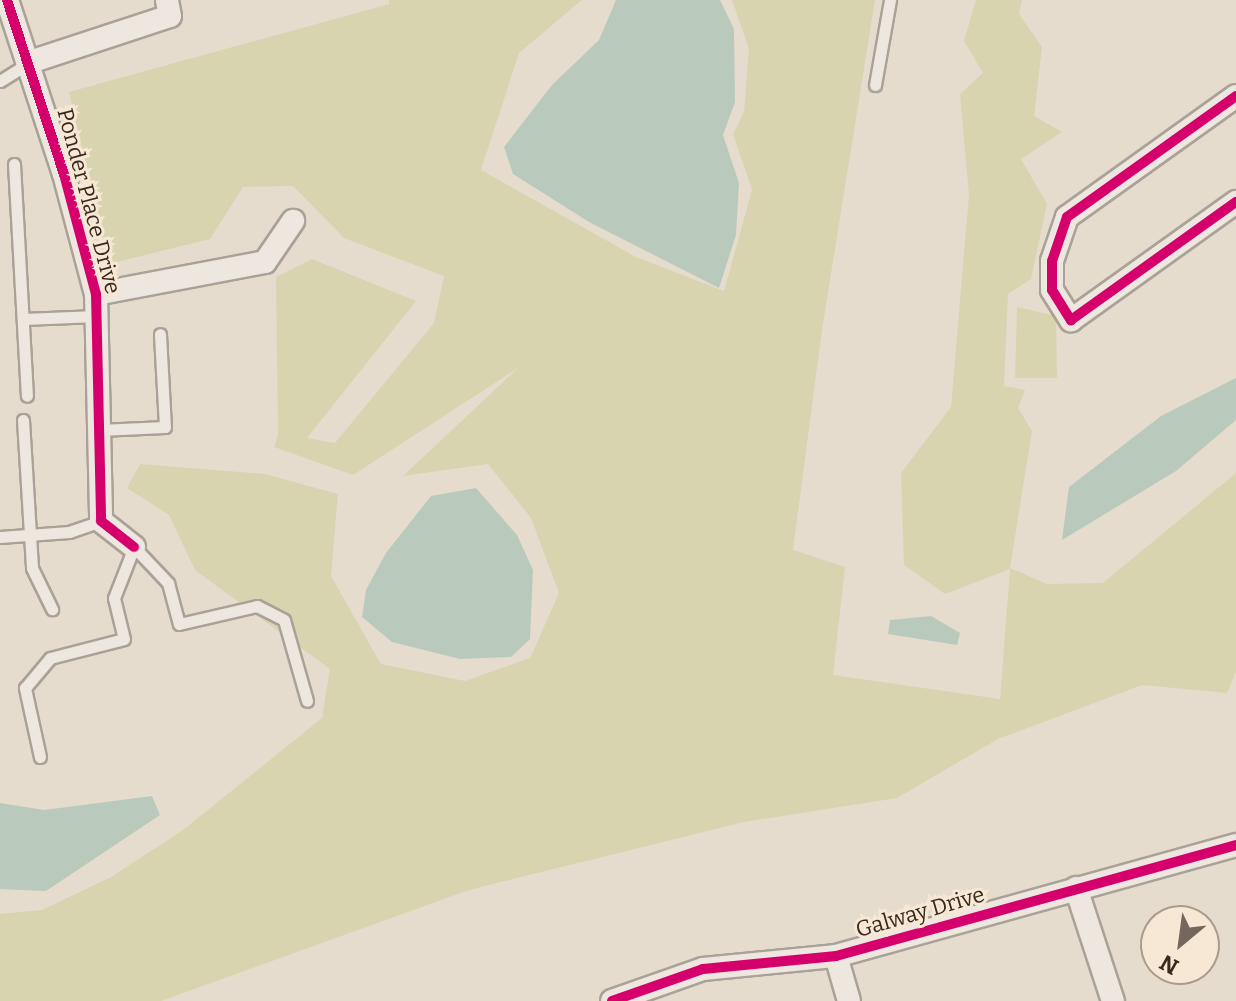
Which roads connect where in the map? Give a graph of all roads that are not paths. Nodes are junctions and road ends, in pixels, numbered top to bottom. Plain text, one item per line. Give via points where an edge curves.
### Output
1 (7, 0) edge
2 (167, 0) edge
3 (890, 0) edge
4 (30, 62) junction
5 (0, 81) edge
6 (875, 85) dead end
7 (1236, 96) edge
8 (14, 164) dead end
9 (1236, 202) edge
10 (293, 221) dead end
11 (96, 305) junction
12 (23, 319) junction
13 (160, 334) dead end
14 (27, 396) dead end
15 (23, 420) dead end
16 (99, 430) junction
17 (101, 521) junction
18 (29, 535) junction
19 (0, 537) edge
20 (134, 547) junction
21 (52, 609) dead end
22 (307, 701) dead end
23 (40, 757) dead end
24 (1236, 845) edge
25 (1076, 888) junction
26 (836, 956) junction
27 (612, 1001) edge
28 (849, 1001) edge
29 (1113, 1001) edge

1 - 4 street, Ponder Place Drive
2 - 4 street via 170,16
3 - 6 lane
4 - 5 lane
4 - 11 street, Ponder Place Drive
7 - 9 street via 1067,217 1052,261 1052,290 1071,320
8 - 12 lane
10 - 11 street via 265,262
11 - 12 lane
11 - 16 street, Ponder Place Drive
12 - 14 lane
13 - 16 lane via 165,427
15 - 18 lane
16 - 17 street, Ponder Place Drive
17 - 18 lane via 69,532
17 - 20 street
18 - 19 lane
18 - 21 lane via 32,568
20 - 22 lane via 168,583 179,624 257,606 284,620
20 - 23 lane via 114,598 124,639 50,658 25,688
24 - 25 street, Galway Drive
25 - 26 street, Galway Drive
25 - 29 street
26 - 27 street, Galway Drive via 703,969
26 - 28 street

